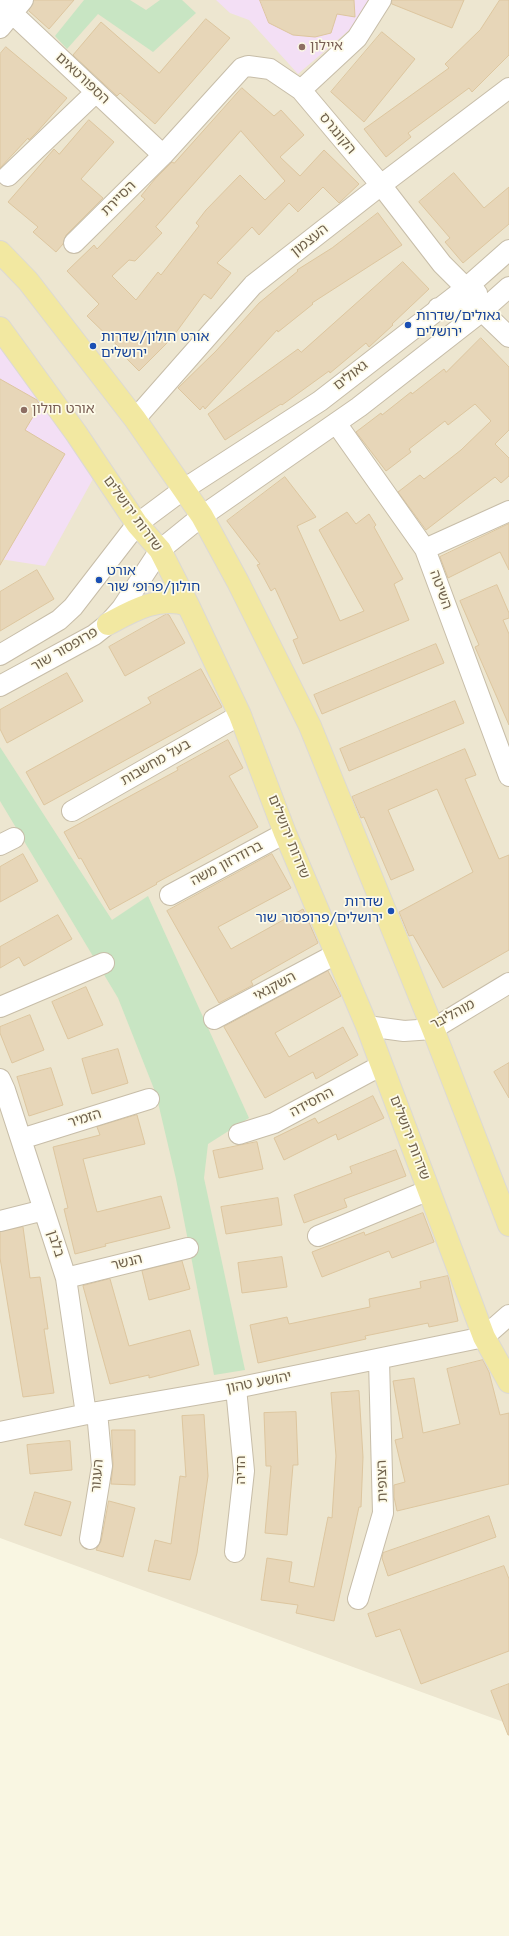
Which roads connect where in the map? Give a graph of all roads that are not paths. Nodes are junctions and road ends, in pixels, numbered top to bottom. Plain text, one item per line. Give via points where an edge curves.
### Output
1 (381, 0) edge
2 (9, 11) edge
3 (509, 88) edge
4 (301, 90) junction
5 (96, 92) junction
6 (163, 155) junction
7 (8, 176) dead end
8 (381, 185) junction
9 (74, 243) dead end
10 (509, 250) edge
11 (0, 252) edge
12 (466, 288) junction
13 (506, 289) edge
14 (438, 308) junction
15 (482, 311) junction
16 (0, 328) edge
17 (509, 337) edge
18 (134, 419) junction
19 (336, 423) junction
20 (184, 489) junction
21 (509, 511) edge
22 (202, 516) junction
23 (137, 524) junction
24 (425, 549) junction
25 (160, 550) junction
26 (188, 605) junction
27 (108, 624) junction
28 (0, 654) edge
29 (0, 686) edge
30 (240, 715) junction
31 (509, 776) edge
32 (72, 811) dead end
33 (285, 833) junction
34 (170, 895) dead end
35 (336, 954) junction
36 (104, 963) dead end
37 (509, 983) edge
38 (0, 1007) edge
39 (214, 1019) dead end
40 (368, 1026) junction
41 (432, 1029) junction
42 (382, 1065) junction
43 (0, 1079) edge
44 (149, 1099) dead end
45 (239, 1134) dead end
46 (21, 1139) junction
47 (429, 1190) junction
48 (44, 1210) junction
49 (0, 1221) edge
50 (509, 1225) edge
51 (318, 1236) dead end
52 (188, 1248) dead end
53 (66, 1278) junction
54 (509, 1315) edge
55 (484, 1337) junction
56 (379, 1360) junction
57 (509, 1382) edge
58 (236, 1388) junction
59 (91, 1413) junction
60 (0, 1432) edge
61 (90, 1539) dead end
62 (235, 1552) dead end
63 (358, 1599) dead end

1 - 4 street via 357,38
2 - 5 street, הספורטאים
3 - 8 street, העצמון
4 - 6 street, הקונגרס via 270,69 248,66 242,68
4 - 8 street, הקונגרס
5 - 6 street, הספורטאים
5 - 7 street
6 - 9 street, הסיירת
8 - 12 street, הקונגרס via 442,264
8 - 18 street, העצמון via 253,285
10 - 12 street, גאולים
11 - 18 main road via 28,281
12 - 13 street, הקונגרס via 474,293 484,294
12 - 14 street, גאולים
13 - 15 street, גאולים
14 - 15 street via 463,306
14 - 20 street, גאולים via 320,401
15 - 17 street
15 - 19 street, גאולים
16 - 23 main road, שדרות ירושלים via 76,433
18 - 20 main road
19 - 22 street, גאולים
19 - 24 street, השיטה
20 - 22 main road
20 - 23 street, פרופסור שור
21 - 24 street
22 - 25 street, פרופסור שור
22 - 41 main road via 310,726
23 - 25 main road, שדרות ירושלים
23 - 28 street, פרופסור שור via 73,607 59,620
24 - 31 street, השיטה
25 - 26 main road, שדרות ירושלים
25 - 27 street, פרופסור שור via 122,608
26 - 27 main road via 179,602 152,604
26 - 30 main road, שדרות ירושלים
27 - 29 street, פרופסור שור via 94,635
30 - 32 street, בעל מחשבות
30 - 33 main road, שדרות ירושלים
33 - 34 street, ברודרזון משה
33 - 35 main road, שדרות ירושלים
35 - 39 street, השקנאי
35 - 40 main road, שדרות ירושלים
36 - 38 street
37 - 41 street, מוהליבר
40 - 41 street, מוהליבר via 404,1031
40 - 42 main road, שדרות ירושלים
41 - 50 main road
42 - 45 street, החסידה via 274,1123
42 - 47 main road, שדרות ירושלים
43 - 46 street, בלבן
44 - 46 street, הזמיר
46 - 48 street, בלבן
47 - 51 street
47 - 55 main road, שדרות ירושלים
48 - 49 street
48 - 53 street, בלבן
52 - 53 street, הנשר
53 - 59 street, בלבן
54 - 55 street, יהושע טהון
55 - 56 street, יהושע טהון
55 - 57 main road, שדרות ירושלים
56 - 58 street, יהושע טהון
56 - 63 street, הצופית via 384,1513
58 - 59 street, יהושע טהון
58 - 62 street, הדיה via 244,1471
59 - 60 street, יהושע טהון
59 - 61 street, העגור via 102,1466

